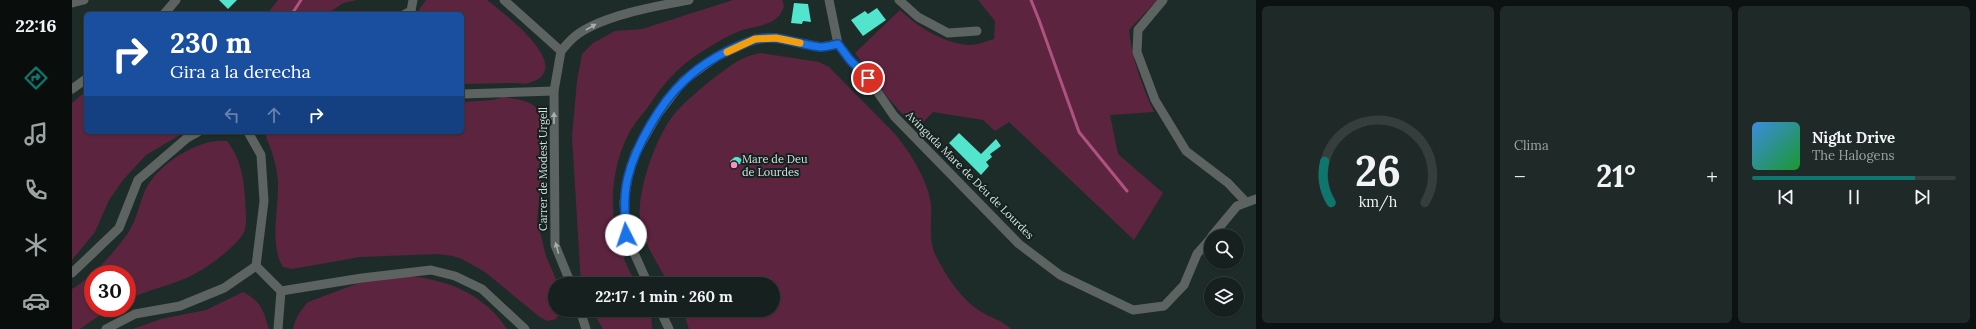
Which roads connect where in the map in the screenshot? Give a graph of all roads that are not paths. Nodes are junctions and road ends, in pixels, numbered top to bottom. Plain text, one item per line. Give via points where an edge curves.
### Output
1 (84, 0) edge
2 (176, 0) edge
3 (413, 0) edge
4 (504, 0) edge
5 (689, 0) edge
6 (829, 0) edge
7 (899, 0) edge
8 (1163, 0) edge
9 (72, 3) edge
10 (654, 3) edge
11 (166, 12) edge
12 (409, 12) edge
13 (977, 31) dead end
14 (838, 44) junction
15 (561, 51) junction
16 (84, 80) edge
17 (72, 89) edge
18 (554, 91) junction
19 (464, 94) edge
20 (194, 134) edge
21 (249, 134) edge
22 (1256, 199) edge
23 (1246, 202) junction
24 (1218, 229) edge
25 (1204, 247) edge
26 (256, 266) junction
27 (72, 273) edge
28 (568, 277) edge
29 (645, 277) edge
30 (281, 291) junction
31 (582, 317) edge
32 (663, 317) edge
33 (106, 329) edge
34 (278, 329) edge
35 (525, 329) edge
36 (586, 329) edge
37 (669, 329) edge

1 - 9 street
2 - 11 street
3 - 12 street
4 - 15 street
5 - 10 street
6 - 14 street, Avinguda Mare de Déu de Lourdes
7 - 13 street via 918,17 948,33
8 - 23 street via 1138,30 1137,52 1155,100 1186,151 1228,183
15 -> 10 street via 578,34 597,23
14 - 25 street, Avinguda Mare de Déu de Lourdes via 868,78 894,116 1019,244 1060,275 1133,310 1164,306 1184,285
14 - 29 street via 821,47 776,38 755,39 716,57 684,81 670,97 635,154 624,202 626,235
15 - 18 street, Carrer de Modest Urgell
16 - 17 street
18 - 19 street
28 -> 18 street, Carrer de Modest Urgell via 555,245
20 - 27 street via 138,180 119,228
21 - 26 street via 261,155 264,201
22 - 23 street, Avinguda Mare de Déu de Lourdes
23 - 24 street, Avinguda Mare de Déu de Lourdes via 1237,206
26 - 30 street
26 - 33 street via 224,288 180,306 135,314
30 - 34 street
30 - 35 street via 431,270 455,276 482,289
31 - 36 street
32 - 37 street

